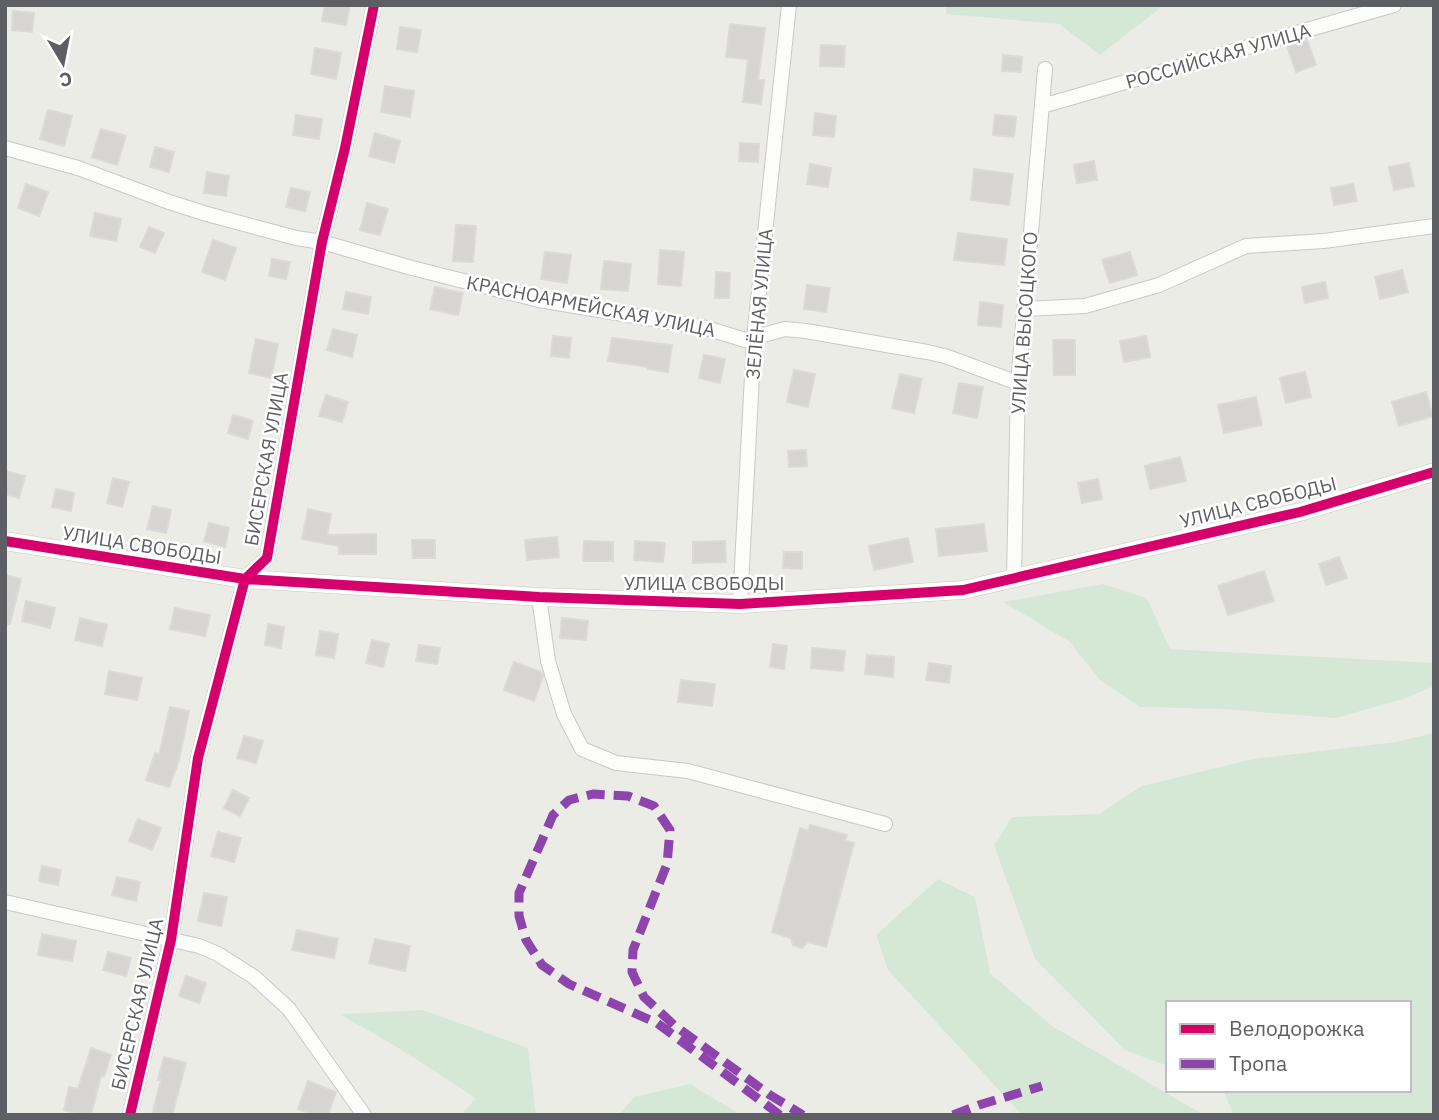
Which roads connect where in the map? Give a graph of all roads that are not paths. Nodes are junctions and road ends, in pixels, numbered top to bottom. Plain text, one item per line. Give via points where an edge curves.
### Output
1 (374, 5) edge
2 (789, 5) edge
3 (1394, 5) edge
4 (1045, 69) dead end
5 (1042, 106) junction
6 (5, 148) edge
7 (1434, 226) edge
8 (321, 242) junction
9 (1024, 309) junction
10 (754, 338) junction
11 (1017, 383) junction
12 (1434, 472) edge
13 (5, 541) edge
14 (1014, 578) junction
15 (245, 579) junction
16 (539, 597) junction
17 (740, 604) junction
18 (885, 824) dead end
19 (5, 902) edge
20 (171, 940) junction
21 (130, 1115) edge
22 (364, 1115) edge

1 - 8 street, БИСЕРСКАЯ УЛИЦА
2 - 10 street, ЗЕЛЁНАЯ УЛИЦА
3 - 5 street, РОССИЙСКАЯ УЛИЦА
4 - 5 street, УЛИЦА ВЫСОЦКОГО
5 - 9 street, УЛИЦА ВЫСОЦКОГО
6 - 8 street, КРАСНОАРМЕЙСКАЯ УЛИЦА via 78,168 207,214
7 - 9 street via 1246,246 1159,285 1085,306
8 - 10 street, КРАСНОАРМЕЙСКАЯ УЛИЦА via 539,300 706,328 745,340
8 - 15 street, БИСЕРСКАЯ УЛИЦА via 267,558
9 - 11 street, УЛИЦА ВЫСОЦКОГО
10 - 11 street, КРАСНОАРМЕЙСКАЯ УЛИЦА via 785,329 833,335 945,356
10 - 17 street, ЗЕЛЁНАЯ УЛИЦА
11 - 14 street, УЛИЦА ВЫСОЦКОГО
12 - 14 street, УЛИЦА СВОБОДЫ via 1300,512
13 - 15 street, УЛИЦА СВОБОДЫ
14 - 17 street, УЛИЦА СВОБОДЫ via 962,590
15 - 16 street, УЛИЦА СВОБОДЫ
15 - 20 street, БИСЕРСКАЯ УЛИЦА via 198,758
16 - 17 street, УЛИЦА СВОБОДЫ
16 - 18 street via 548,661 564,714 582,750 616,763 688,771
19 - 20 street
20 - 21 street, БИСЕРСКАЯ УЛИЦА
20 - 22 street via 218,954 272,992

